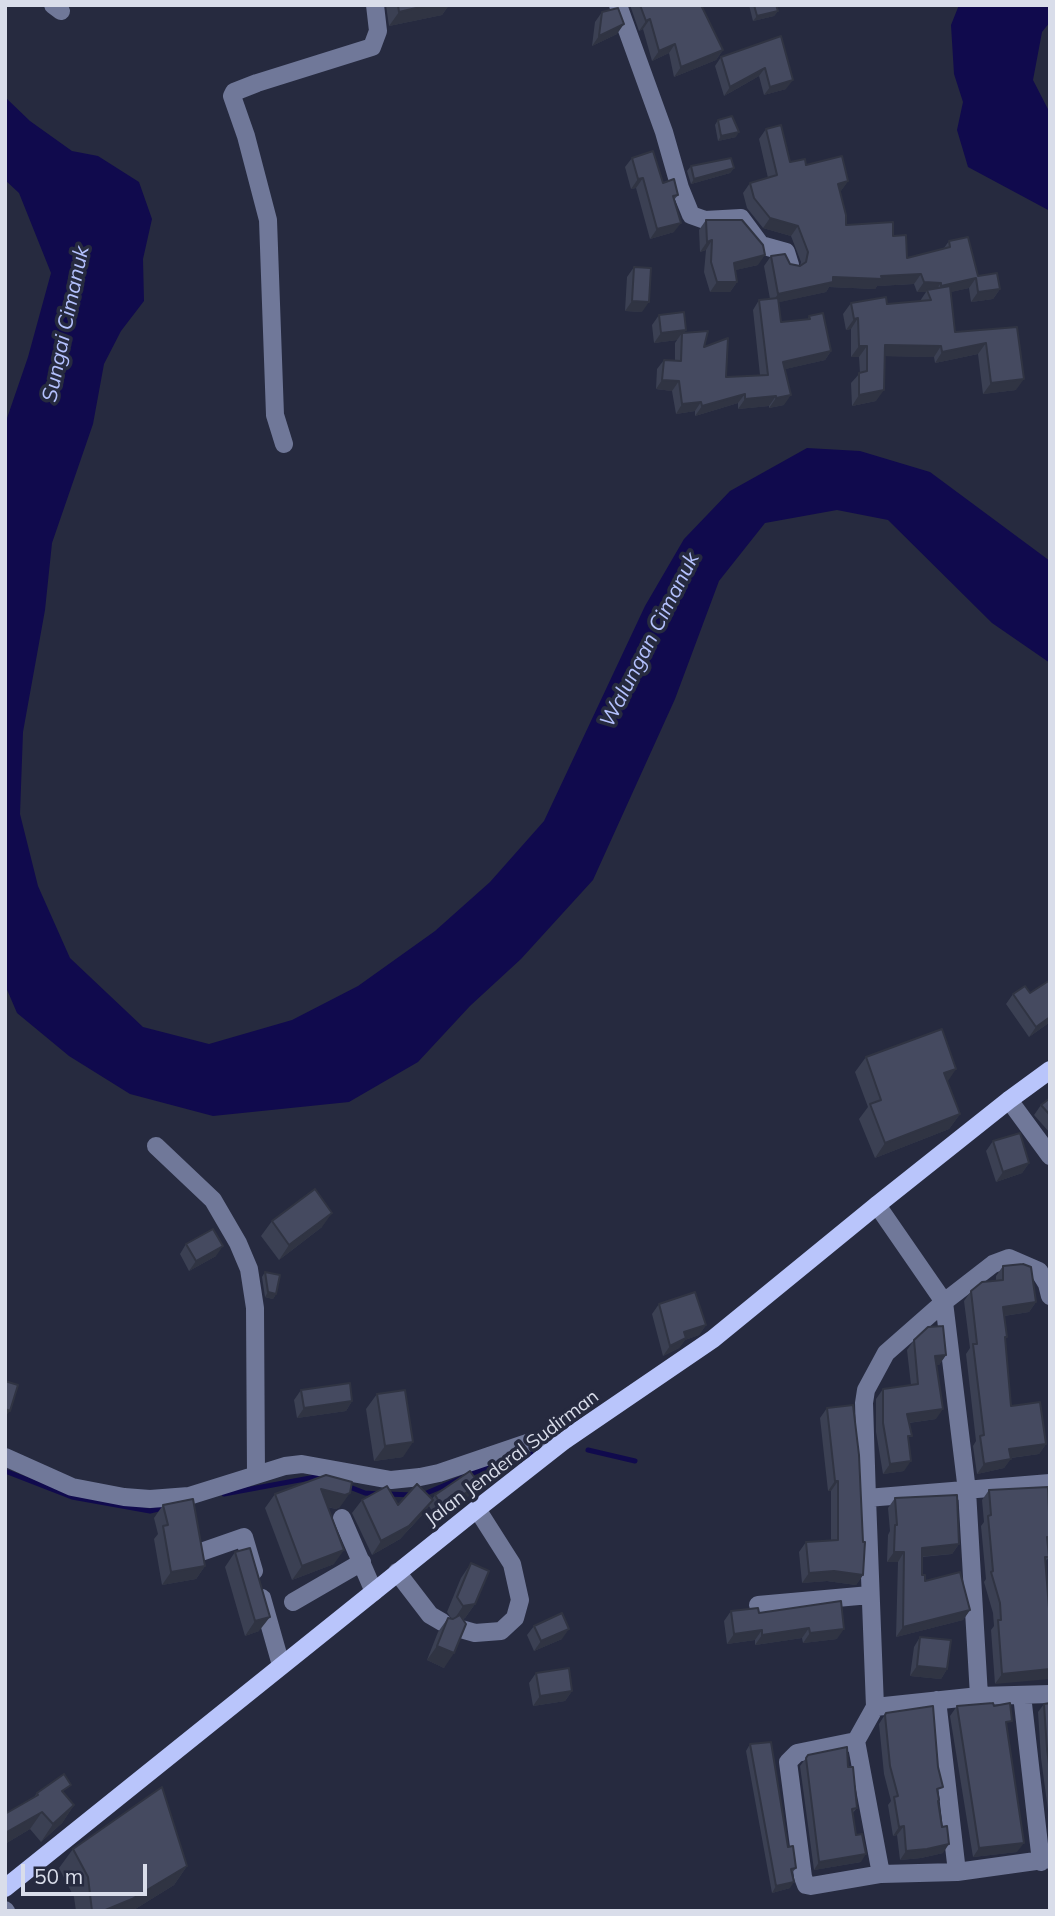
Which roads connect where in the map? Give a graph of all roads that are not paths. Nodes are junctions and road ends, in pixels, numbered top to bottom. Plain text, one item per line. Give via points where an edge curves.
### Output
1 (375, 5) edge
2 (618, 5) edge
3 (790, 265) edge
4 (284, 444) dead end
5 (1050, 1070) edge
6 (1009, 1100) junction
7 (156, 1146) dead end
8 (1050, 1156) edge
9 (877, 1205) junction
10 (1050, 1296) edge
11 (944, 1302) junction
12 (565, 1440) junction
13 (5, 1457) edge
14 (256, 1475) junction
15 (1050, 1483) edge
16 (967, 1491) junction
17 (867, 1498) junction
18 (477, 1509) junction
19 (342, 1518) dead end
20 (201, 1552) edge
21 (362, 1562) junction
22 (397, 1573) junction
23 (374, 1592) junction
24 (870, 1595) junction
25 (293, 1602) dead end
26 (758, 1605) edge
27 (442, 1622) dead end
28 (460, 1629) edge
29 (281, 1665) junction
30 (1050, 1694) edge
31 (1022, 1695) junction
32 (979, 1696) junction
33 (937, 1700) junction
34 (875, 1707) junction
35 (856, 1741) junction
36 (1045, 1861) edge
37 (957, 1872) junction
38 (881, 1874) junction
39 (5, 1888) edge

1 - 4 street via 379,30 372,47 257,83 232,96 268,220 275,415
2 - 3 street via 691,215 705,220 743,219 761,244 786,252
5 - 6 main road, Jalan Jenderal Sudirman
6 - 8 street
6 - 9 main road, Jalan Jenderal Sudirman
7 - 14 street via 213,1200 249,1269 255,1308
9 - 11 street
9 - 12 main road, Jalan Jenderal Sudirman via 713,1339
10 - 11 street via 1039,1271 1009,1258 993,1264
11 - 16 street
11 - 17 street via 886,1353 868,1384 864,1403
12 - 14 street via 530,1442 420,1477 391,1480 302,1464
12 - 18 main road, Jalan Jenderal Sudirman
13 - 14 street via 72,1487 150,1499 189,1496
15 - 16 street
16 - 17 street
16 - 32 street
17 - 24 street
18 - 22 main road, Jalan Jenderal Sudirman
18 - 28 street via 512,1564 520,1600 515,1618 501,1630 475,1633
19 - 21 street
20 - 29 street via 244,1537
21 - 23 street
21 - 25 street
22 - 23 main road, Jalan Jenderal Sudirman
22 - 27 street via 430,1615
23 - 29 main road, Jalan Jenderal Sudirman
24 - 26 street
24 - 34 street
29 - 39 main road, Jalan Jenderal Sudirman
30 - 31 street
31 - 32 street
31 - 36 street
32 - 33 street
33 - 34 street
33 - 37 street
34 - 35 street
35 - 38 street
35 - 38 street via 797,1753 788,1762 803,1877 811,1886
36 - 37 street
37 - 38 street

